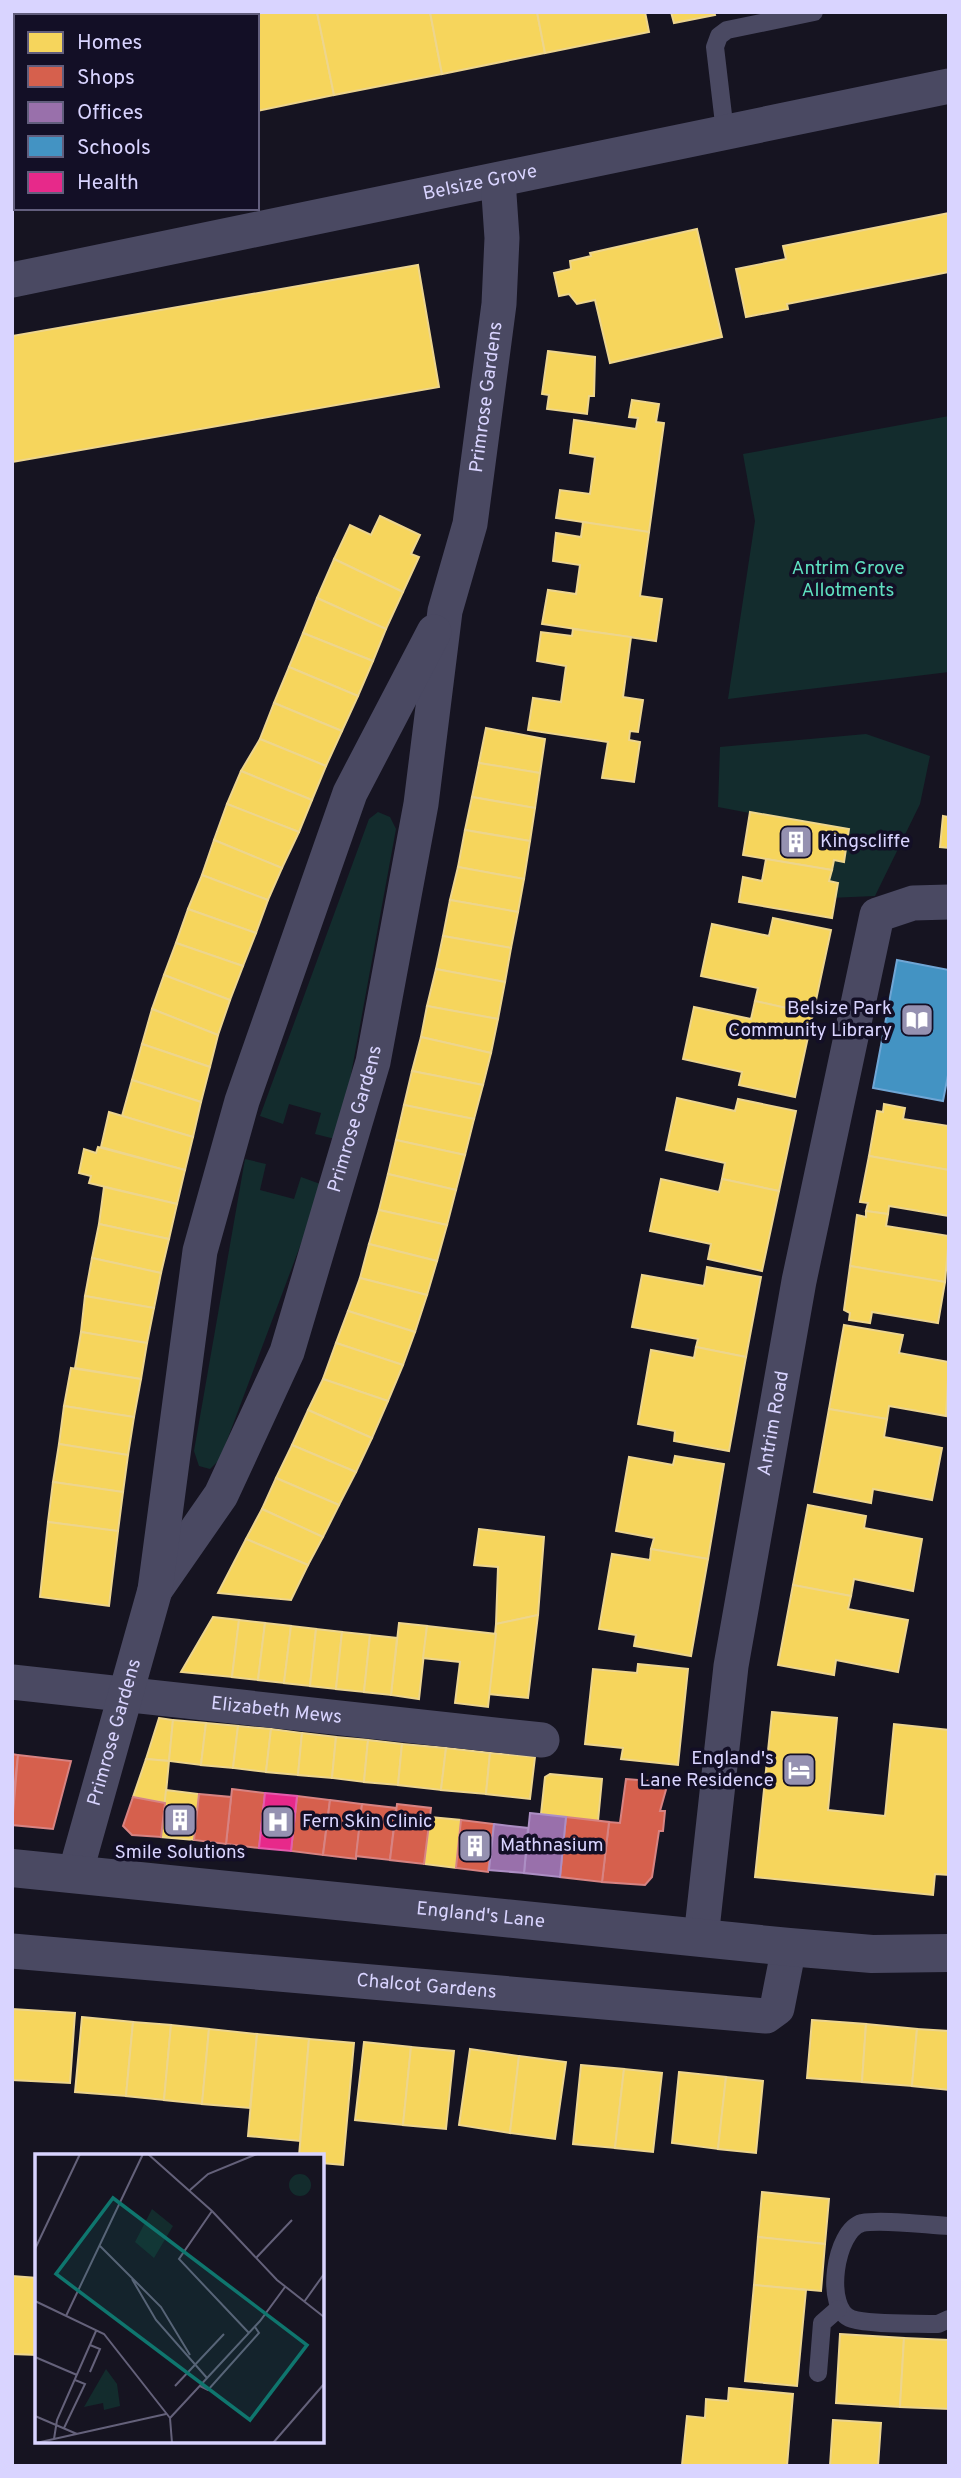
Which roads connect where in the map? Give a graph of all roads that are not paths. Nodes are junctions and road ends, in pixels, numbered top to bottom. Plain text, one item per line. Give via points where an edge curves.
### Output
1 (814, 12) edge
2 (949, 86) edge
3 (725, 132) junction
4 (498, 180) junction
5 (12, 281) edge
6 (445, 611) junction
7 (949, 902) edge
8 (156, 1590) junction
9 (12, 1682) edge
10 (128, 1693) junction
11 (542, 1740) dead end
12 (12, 1868) edge
13 (75, 1874) junction
14 (701, 1938) junction
15 (789, 1947) junction
16 (12, 1951) edge
17 (949, 1953) edge
18 (949, 2226) edge
19 (838, 2309) junction
20 (949, 2319) edge
21 (818, 2373) dead end

1 - 3 lane via 727,30 719,36 715,47
2 - 3 street, Belsize Grove
3 - 4 street, Belsize Grove
4 - 5 street, Belsize Grove
4 - 6 street, Primrose Gardens via 502,238 499,304 470,524
6 - 8 street, Primrose Gardens via 350,793 242,1101 200,1251
6 - 8 street, Primrose Gardens via 421,804 373,1062 341,1176 287,1352 221,1495
7 - 14 street, Antrim Road via 912,903 877,915 799,1281 731,1666
8 - 10 street, Primrose Gardens
9 - 10 street, Elizabeth Mews
10 - 11 street, Elizabeth Mews
10 - 13 street, Primrose Gardens
12 - 13 street, England's Lane
13 - 14 street, England's Lane
14 - 15 street, England's Lane
15 - 16 street, Chalcot Gardens via 777,2008 766,2016
15 - 17 street, England's Lane via 872,1954
18 - 19 lane via 862,2223 847,2233 839,2253
19 - 20 lane via 851,2319 938,2324
19 - 21 lane via 822,2323

